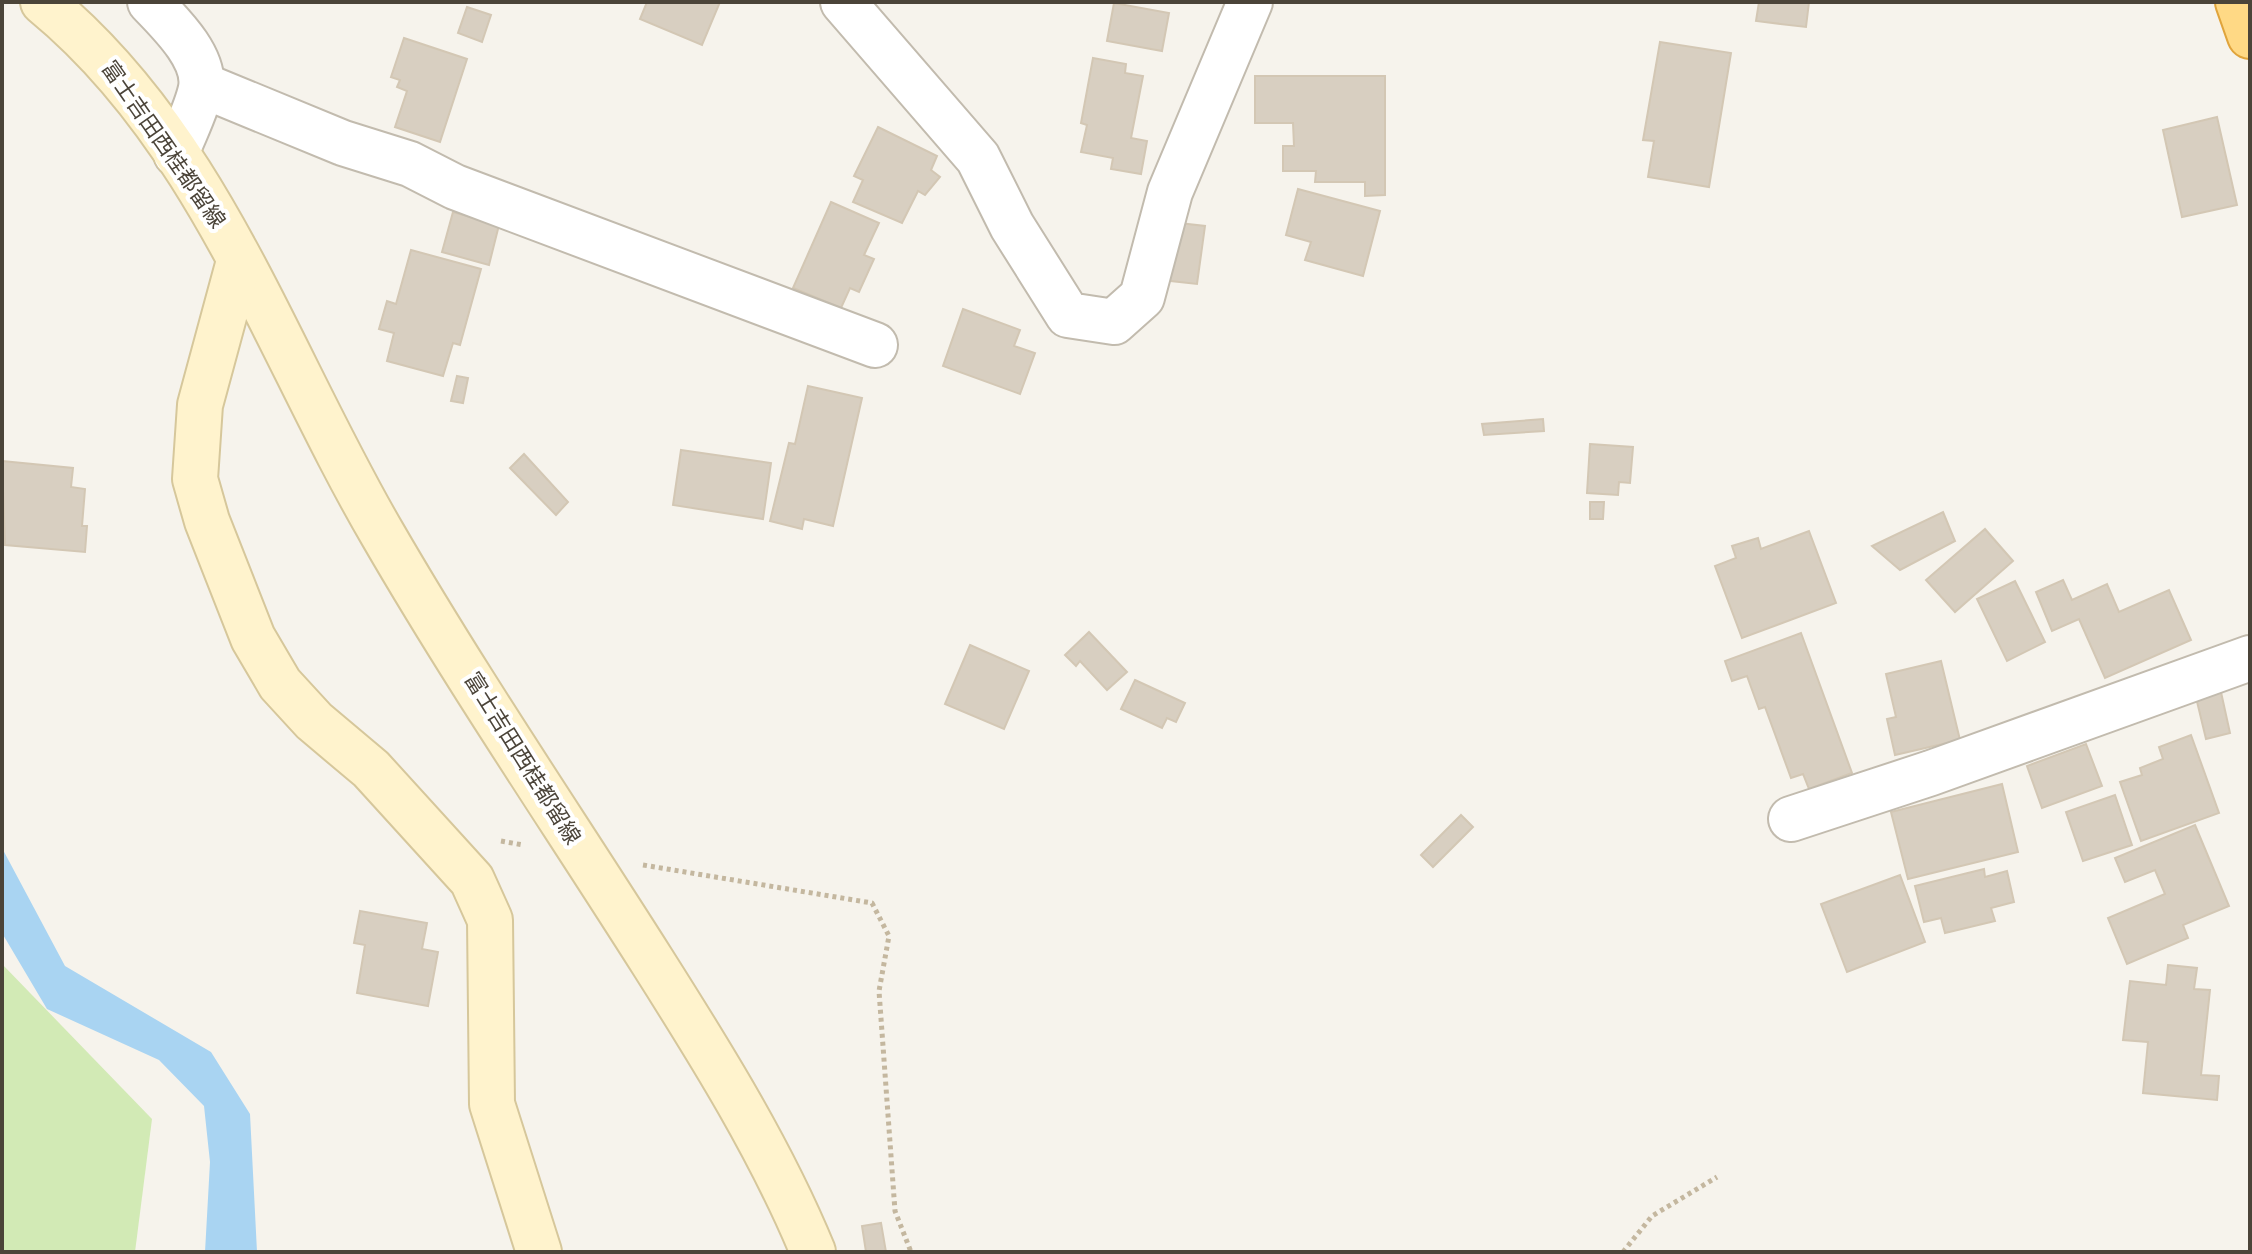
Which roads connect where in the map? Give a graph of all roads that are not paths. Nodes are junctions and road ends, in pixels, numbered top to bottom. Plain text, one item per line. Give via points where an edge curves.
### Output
1 (43, 2) edge
2 (150, 2) edge
3 (843, 2) edge
4 (1250, 2) edge
5 (2238, 2) edge
6 (2250, 36) edge
7 (202, 85) junction
8 (176, 154) junction
9 (239, 261) junction
10 (875, 345) dead end
11 (2250, 658) edge
12 (1791, 819) dead end
13 (539, 1252) edge
14 (813, 1252) edge

1 - 8 main road, 富士吉田西桂都留線 via 79,31 129,87
2 - 7 street via 180,32
3 - 4 street via 978,158 1012,226 1068,315 1114,322 1142,297 1170,192
5 - 6 highway
7 - 8 street
7 - 10 street
8 - 9 main road, 富士吉田西桂都留線
9 - 13 main road via 200,405 195,479 207,521 253,638 280,684 371,769 472,880 490,920 492,1104
9 - 14 main road, 富士吉田西桂都留線 via 382,534 696,1032 791,1198
11 - 12 street

